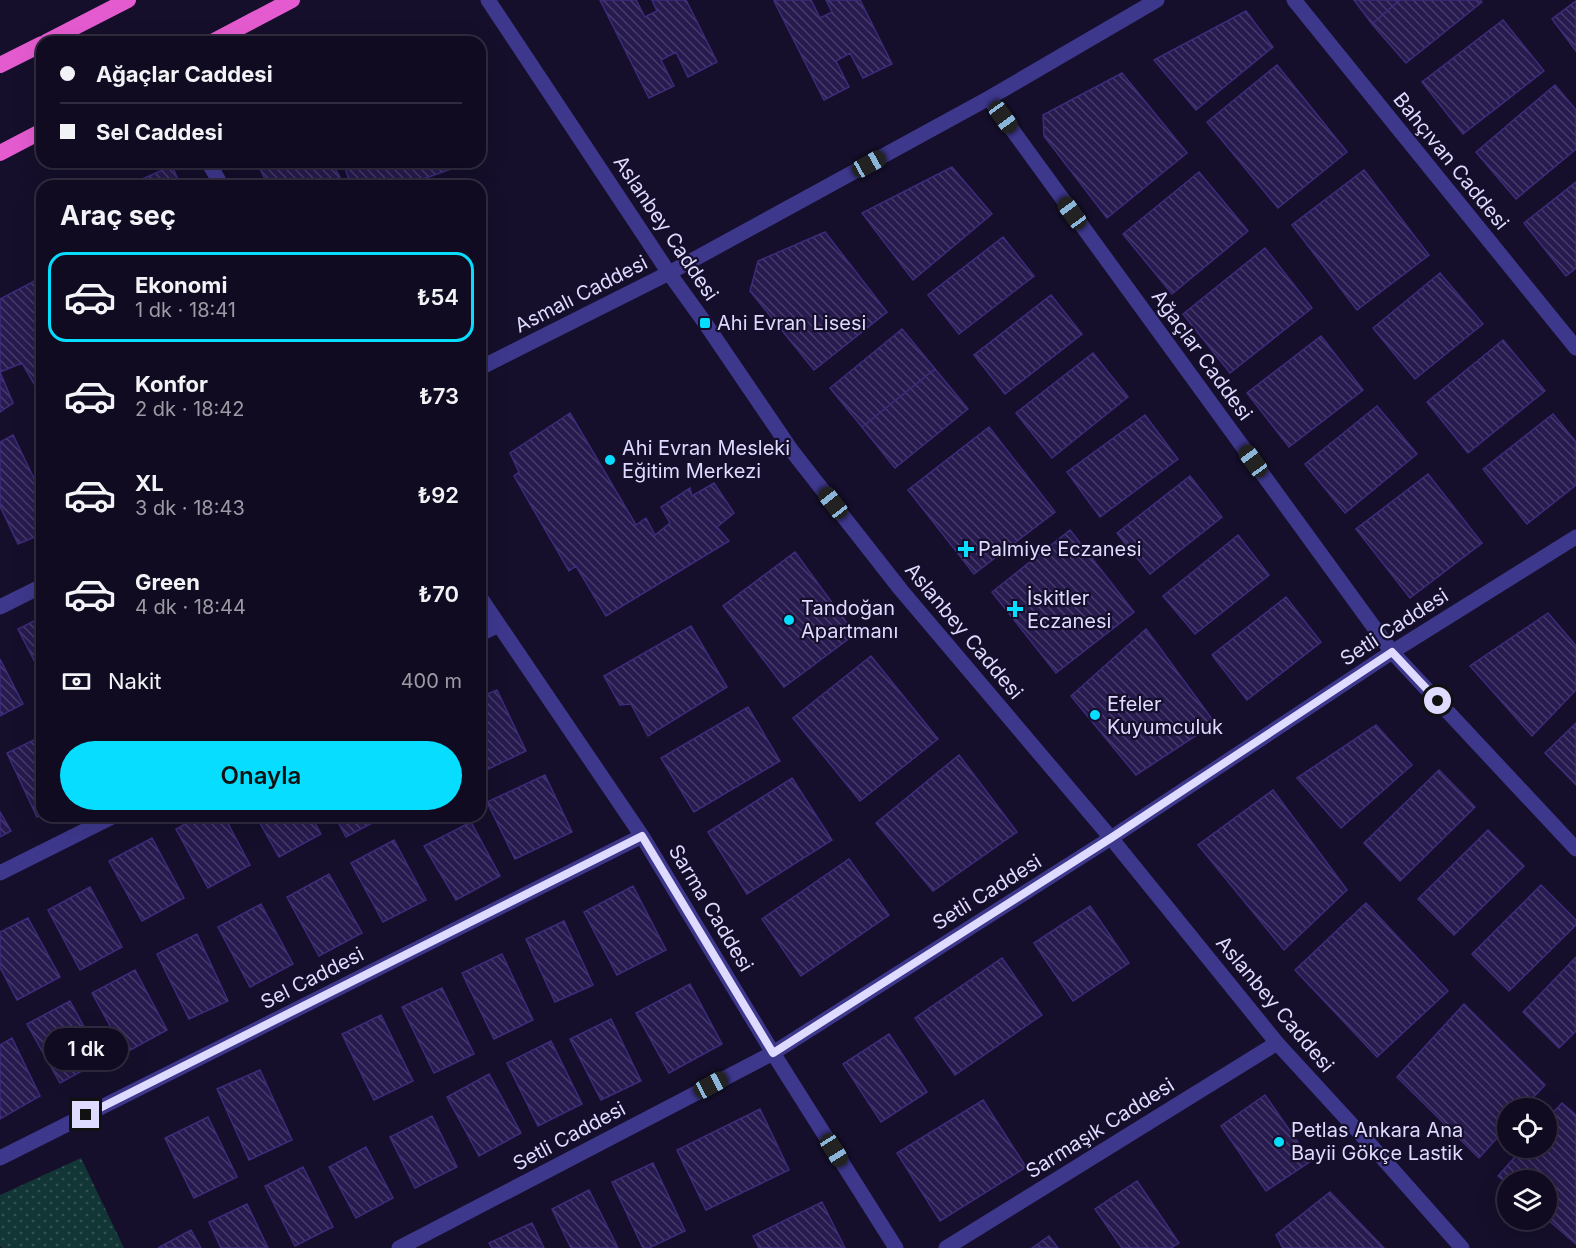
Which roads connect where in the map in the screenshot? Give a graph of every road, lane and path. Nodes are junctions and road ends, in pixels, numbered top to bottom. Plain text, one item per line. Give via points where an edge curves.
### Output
1 (128, 0) edge
2 (292, 0) edge
3 (488, 0) edge
4 (1157, 0) edge
5 (1294, 0) edge
6 (58, 36) edge
7 (223, 36) edge
8 (36, 47) edge
9 (0, 65) edge
10 (989, 98) junction
11 (36, 134) edge
12 (0, 153) edge
13 (669, 273) junction
14 (1576, 348) edge
15 (486, 365) edge
16 (1576, 537) edge
17 (36, 589) edge
18 (486, 606) edge
19 (0, 607) edge
20 (499, 625) junction
21 (486, 631) edge
22 (1392, 652) junction
23 (102, 822) edge
24 (642, 836) junction
25 (1111, 838) junction
26 (1576, 849) edge
27 (0, 873) edge
28 (1277, 1043) junction
29 (773, 1053) junction
30 (0, 1158) edge
31 (1459, 1247) edge
32 (399, 1248) edge
33 (896, 1248) edge
34 (946, 1248) edge

1 - 6 highway
2 - 7 highway
3 - 13 street, Aslanbey Caddesi
4 - 10 street, Asmalı Caddesi
5 - 14 street, Bahçıvan Caddesi
8 - 9 highway
10 - 13 street, Asmalı Caddesi
10 - 22 street, Ağaçlar Caddesi
11 - 12 highway
13 - 15 street, Asmalı Caddesi
13 - 25 street, Aslanbey Caddesi via 792,451 901,590
16 - 22 street, Setli Caddesi
17 - 19 street
18 - 20 street, Sarma Caddesi
20 - 21 street
20 - 24 street, Sarma Caddesi
22 - 25 street, Setli Caddesi
22 - 26 street, Ağaçlar Caddesi
23 - 27 street
24 - 29 street, Sarma Caddesi
24 - 30 street, Sel Caddesi
25 - 28 street, Aslanbey Caddesi
25 - 29 street, Setli Caddesi
28 - 31 street, Aslanbey Caddesi
28 - 34 street, Sarmaşık Caddesi
29 - 32 street, Setli Caddesi
29 - 33 street, Sarma Caddesi

